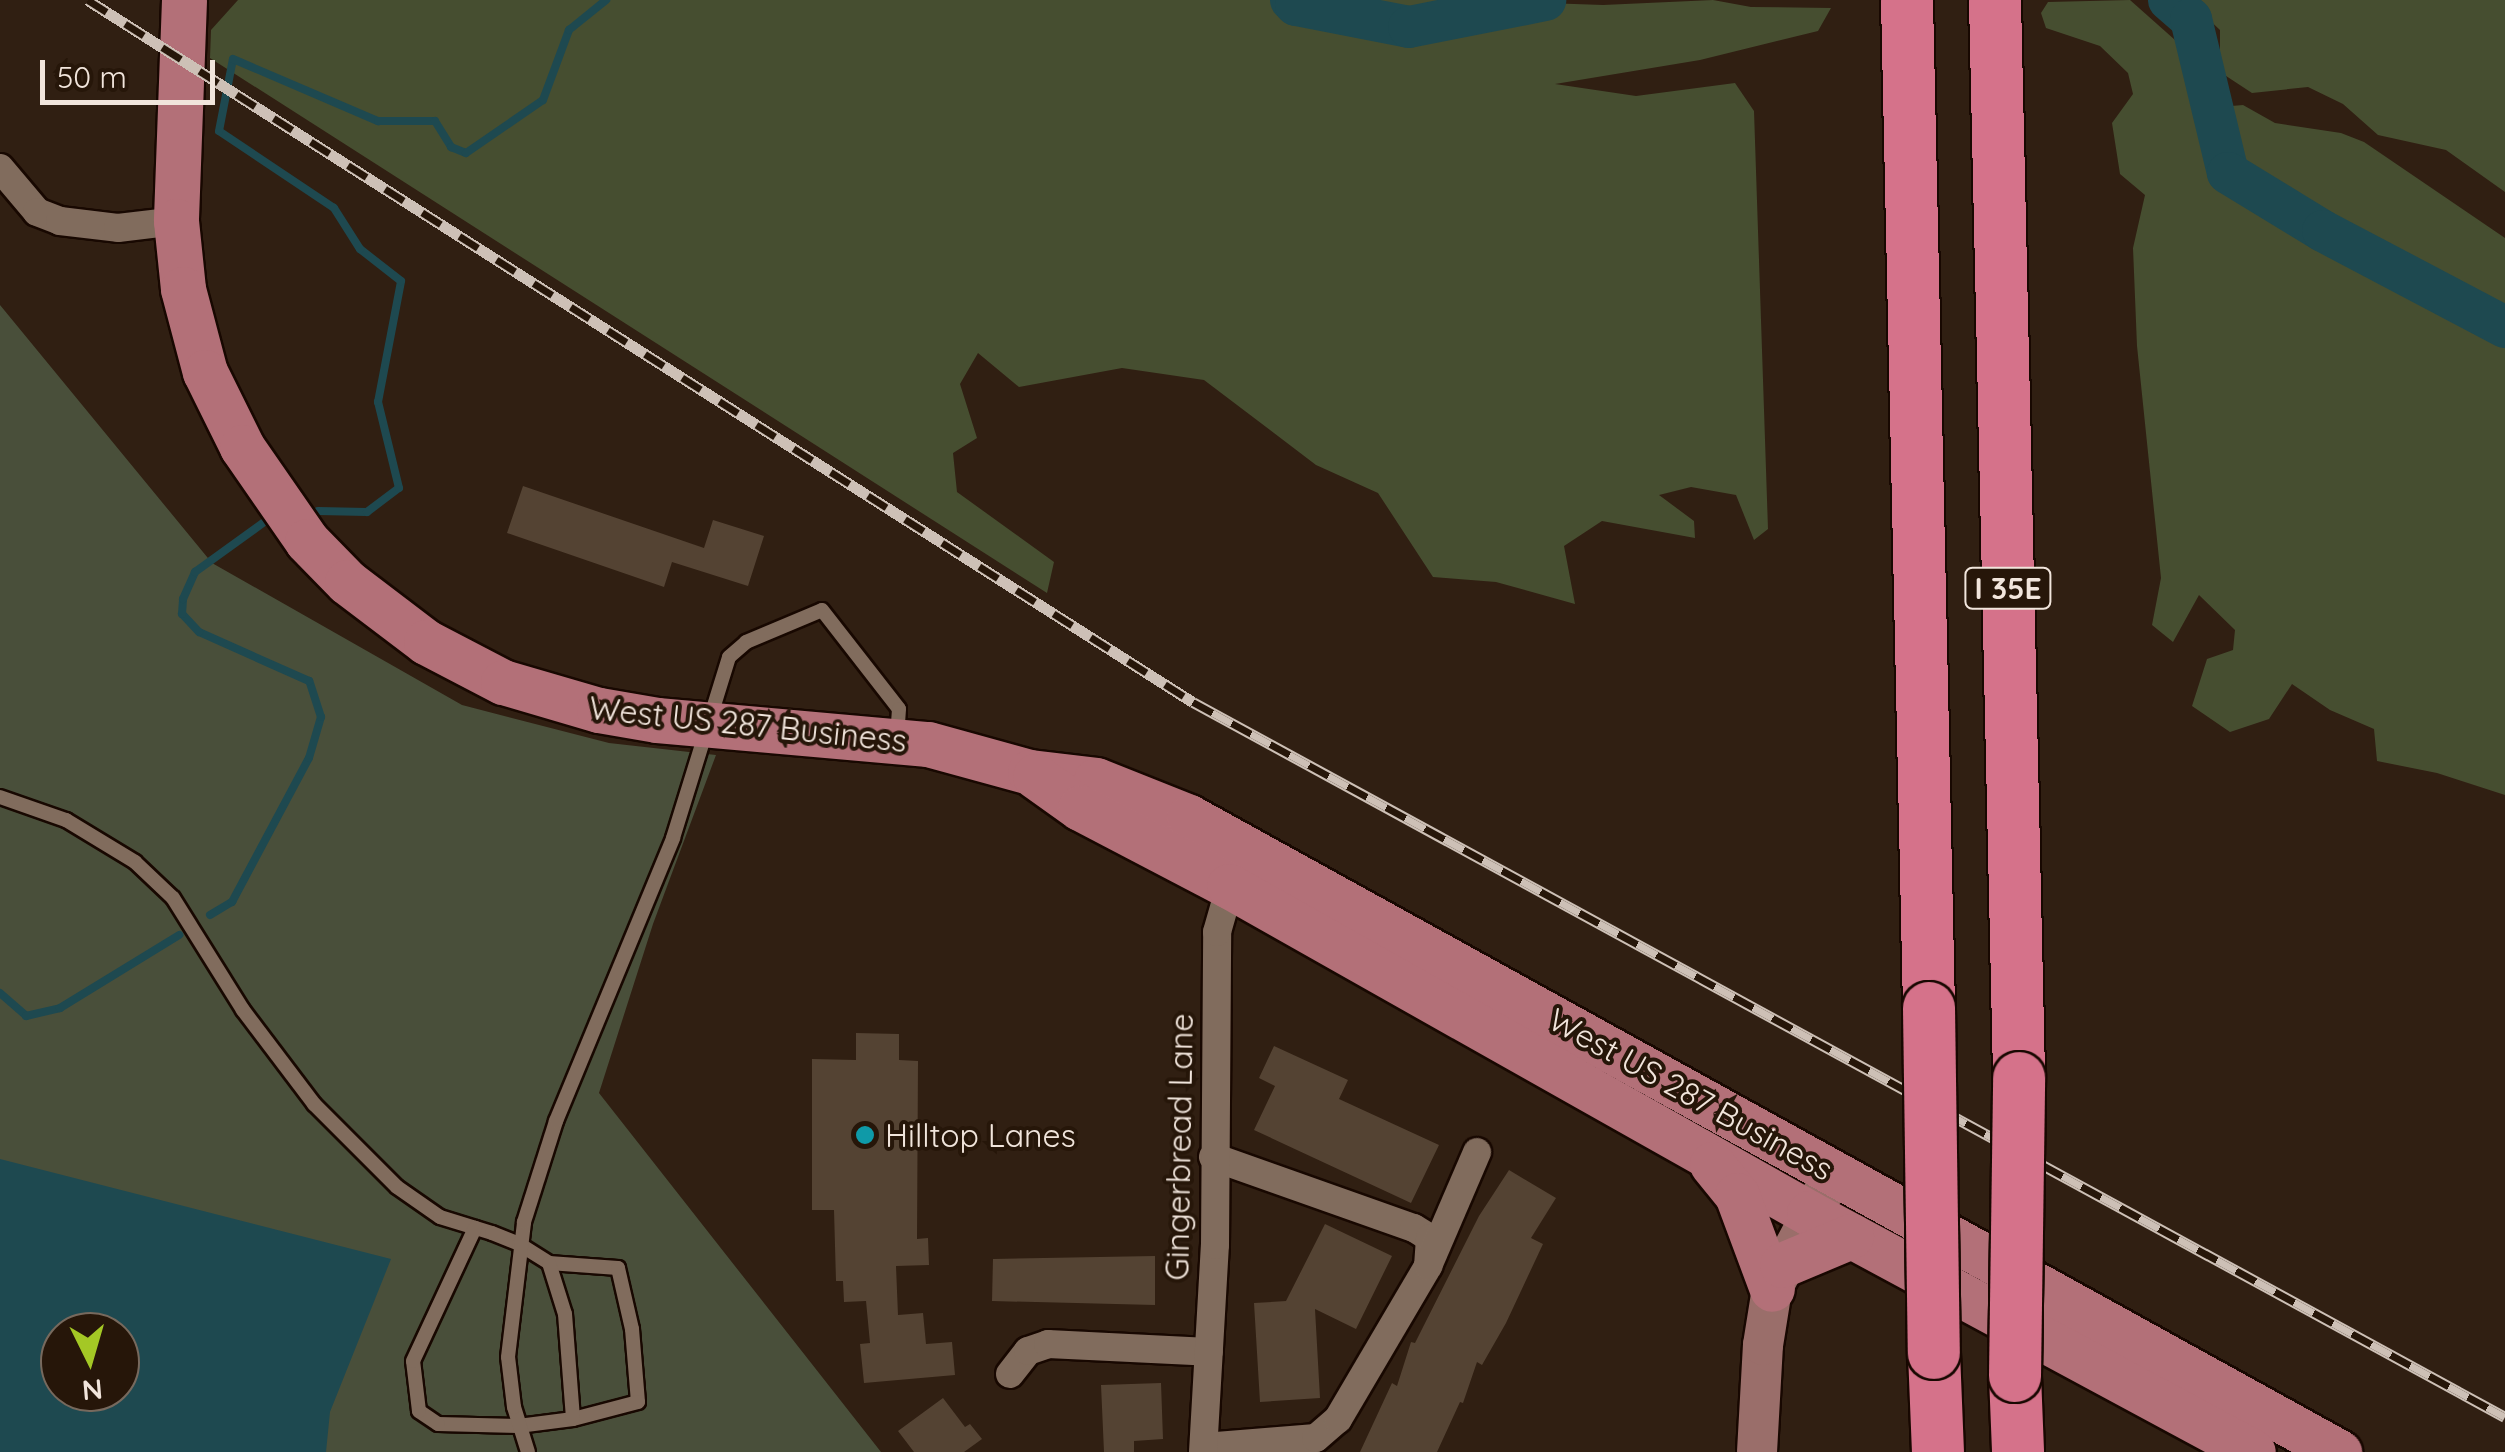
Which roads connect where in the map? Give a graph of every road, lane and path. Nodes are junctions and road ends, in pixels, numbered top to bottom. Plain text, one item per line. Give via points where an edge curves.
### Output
1 (184, 0) edge
2 (1906, 0) edge
3 (1995, 0) edge
4 (0, 168) edge
5 (176, 220) junction
6 (710, 725) junction
7 (896, 740) junction
8 (0, 796) edge
9 (1238, 867) junction
10 (1693, 1146) junction
11 (1477, 1152) dead end
12 (1214, 1157) junction
13 (1835, 1173) junction
14 (1809, 1213) junction
15 (475, 1228) junction
16 (1852, 1236) junction
17 (519, 1244) junction
18 (549, 1262) junction
19 (1428, 1266) junction
20 (1777, 1277) junction
21 (1209, 1352) junction
22 (1935, 1371) junction
23 (1010, 1374) dead end
24 (573, 1419) junction
25 (2195, 1420) junction
26 (518, 1426) junction
27 (1203, 1450) edge
28 (528, 1452) edge
29 (1758, 1452) edge
30 (1925, 1452) edge
31 (1938, 1452) edge
32 (2018, 1452) edge
33 (2231, 1452) edge
34 (2253, 1452) edge
35 (2339, 1452) edge

1 - 5 main road, West US 287 Business
2 - 22 highway, I 35E, bridge
3 - 32 highway, I 35E, bridge via 2019,1078
4 - 5 street via 37,212 60,221 118,228
5 - 6 main road, West US 287 Business via 192,333 221,411 272,496 347,582 426,642 504,682 600,710
6 - 7 main road, West US 287 Business
6 - 7 lane via 729,656 746,642 822,610 899,709
6 - 17 lane via 673,838 556,1121
7 - 9 main road, West US 287 Business via 1030,772 1080,808
8 - 15 lane via 66,820 136,862 174,898 243,1010 314,1104 396,1187 440,1217
9 - 10 main road, West US 287 Business
9 - 12 street, Gingerbread Lane via 1217,932
9 - 13 main road, West US 287 Business
10 - 14 main road, West US 287 Business
10 - 20 main road via 1727,1178
11 - 19 street
12 - 19 street via 1414,1228 1430,1238
12 - 21 street, Gingerbread Lane
13 - 14 main road
13 - 35 main road, West US 287 Business
14 - 16 main road, West US 287 Business
14 - 20 main road
15 - 17 lane
15 - 26 lane via 413,1362 419,1410 438,1424
16 - 20 main road
16 - 25 main road, West US 287 Business
17 - 18 lane
17 - 26 lane via 508,1356
18 - 24 lane via 565,1314
18 - 24 lane via 618,1268 632,1330 638,1402
19 - 27 street via 1338,1419 1316,1438
20 - 29 main road via 1763,1345
21 - 23 street via 1048,1344 1028,1352
21 - 27 street, Gingerbread Lane
22 - 30 highway
22 - 31 highway, I 35E
24 - 26 lane
25 - 33 main road
25 - 34 main road, West US 287 Business
26 - 28 lane

